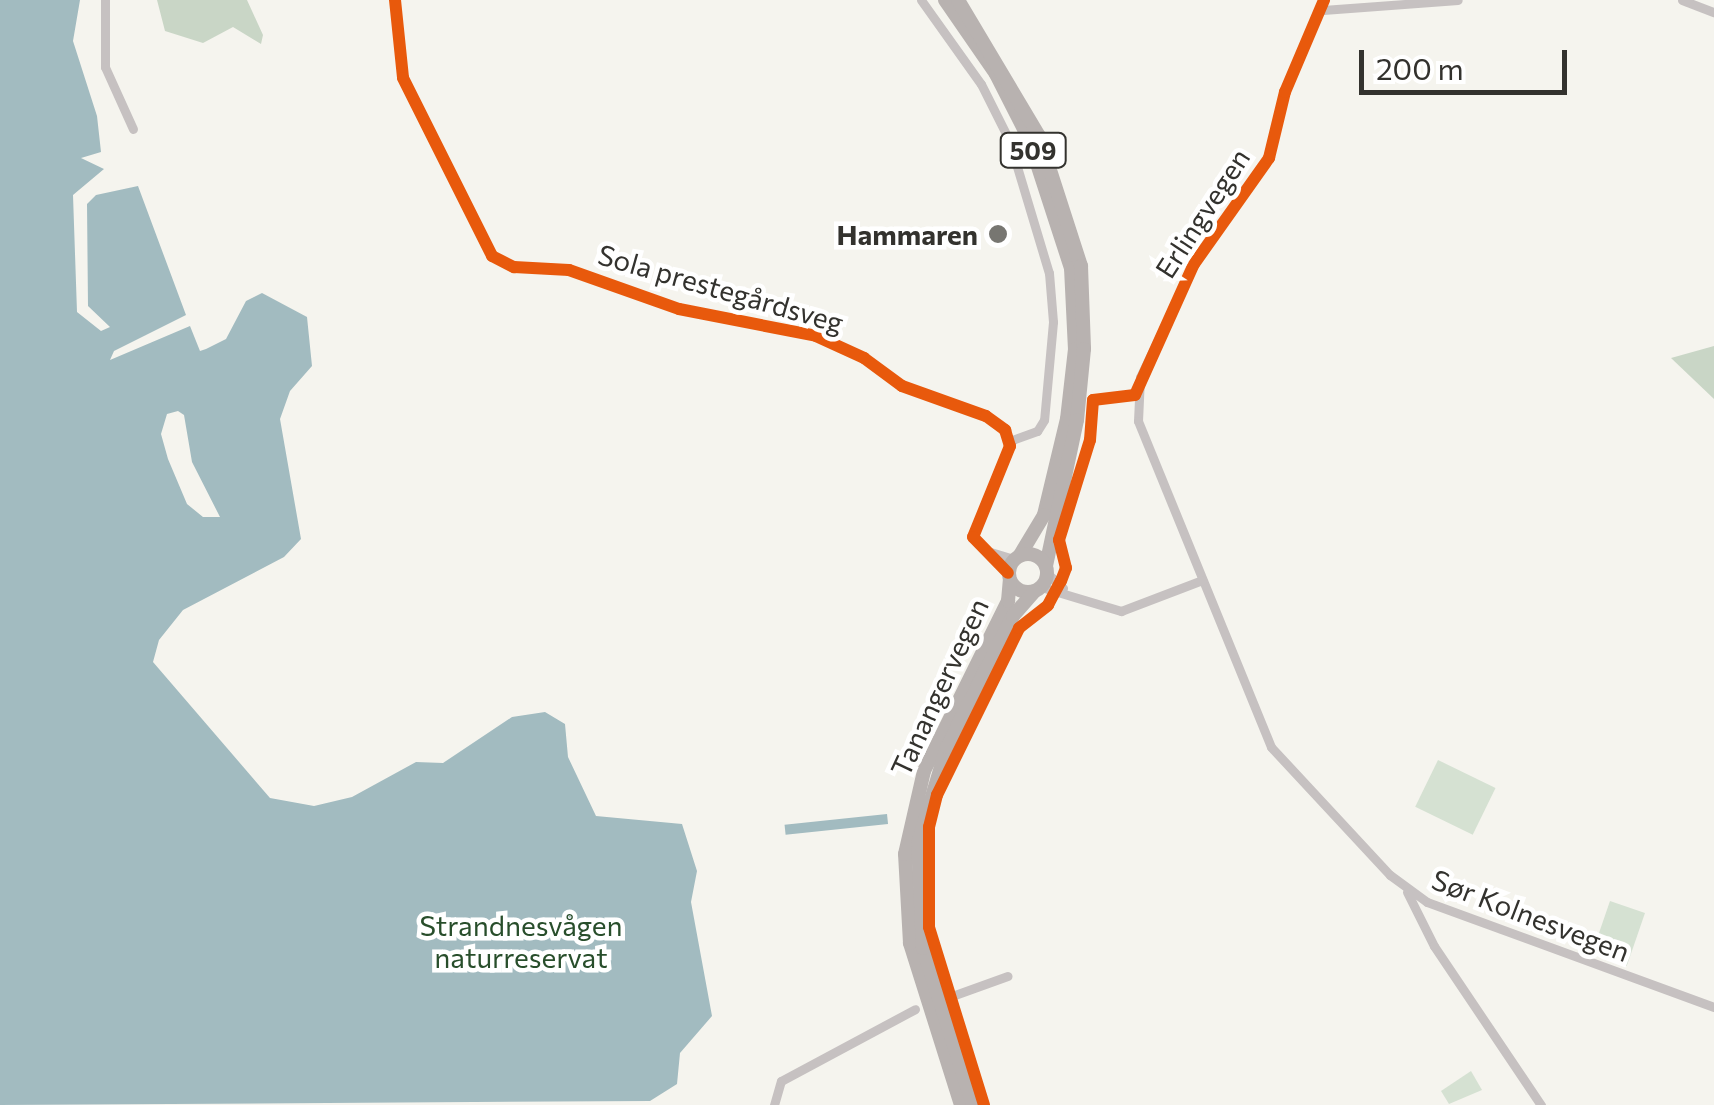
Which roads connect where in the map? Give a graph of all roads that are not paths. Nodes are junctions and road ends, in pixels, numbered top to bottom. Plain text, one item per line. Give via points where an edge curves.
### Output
1 (105, 0) edge
2 (395, 0) edge
3 (921, 0) edge
4 (945, 0) edge
5 (958, 0) edge
6 (1458, 0) edge
7 (1682, 0) edge
8 (1324, 5) edge
9 (1714, 12) edge
10 (133, 129) dead end
11 (1010, 441) junction
12 (1013, 567) junction
13 (1042, 579) junction
14 (1202, 580) junction
15 (1407, 892) junction
16 (1008, 976) dead end
17 (952, 996) dead end
18 (1714, 1007) edge
19 (915, 1009) dead end
20 (774, 1105) edge
21 (961, 1105) edge
22 (973, 1105) edge
23 (1541, 1105) edge

1 - 10 street via 106,67
2 - 11 street, Sola prestegårdsveg via 404,78 500,262 569,270 679,309 816,336 864,358 902,386 986,416
3 - 11 street via 980,84 1008,140 1050,273 1044,420 1037,431
4 - 12 highway, Tanangervegen / 509 via 996,74 1029,140 1071,268 1074,349 1060,456 1037,534
5 - 13 highway, Tanangervegen / 509 via 1038,136 1081,266 1084,349 1077,420
6 - 8 street
7 - 9 street
8 - 14 street, Erlingvegen via 1285,92 1270,158 1194,264 1136,388 1138,421
11 - 12 street via 973,529 981,550
12 - 13 highway via 1020,591
12 - 13 highway via 1035,555
12 - 21 highway, Tanangervegen / 509 via 1008,601 929,758 906,843 910,943
13 - 14 street via 1121,611
13 - 22 highway, Tanangervegen / 509 via 1013,616 946,747 918,843 923,948
14 - 15 street, Sør Kolnesvegen via 1271,748
15 - 18 street, Sør Kolnesvegen
15 - 23 street via 1434,946
16 - 17 street
19 - 20 street via 781,1080

